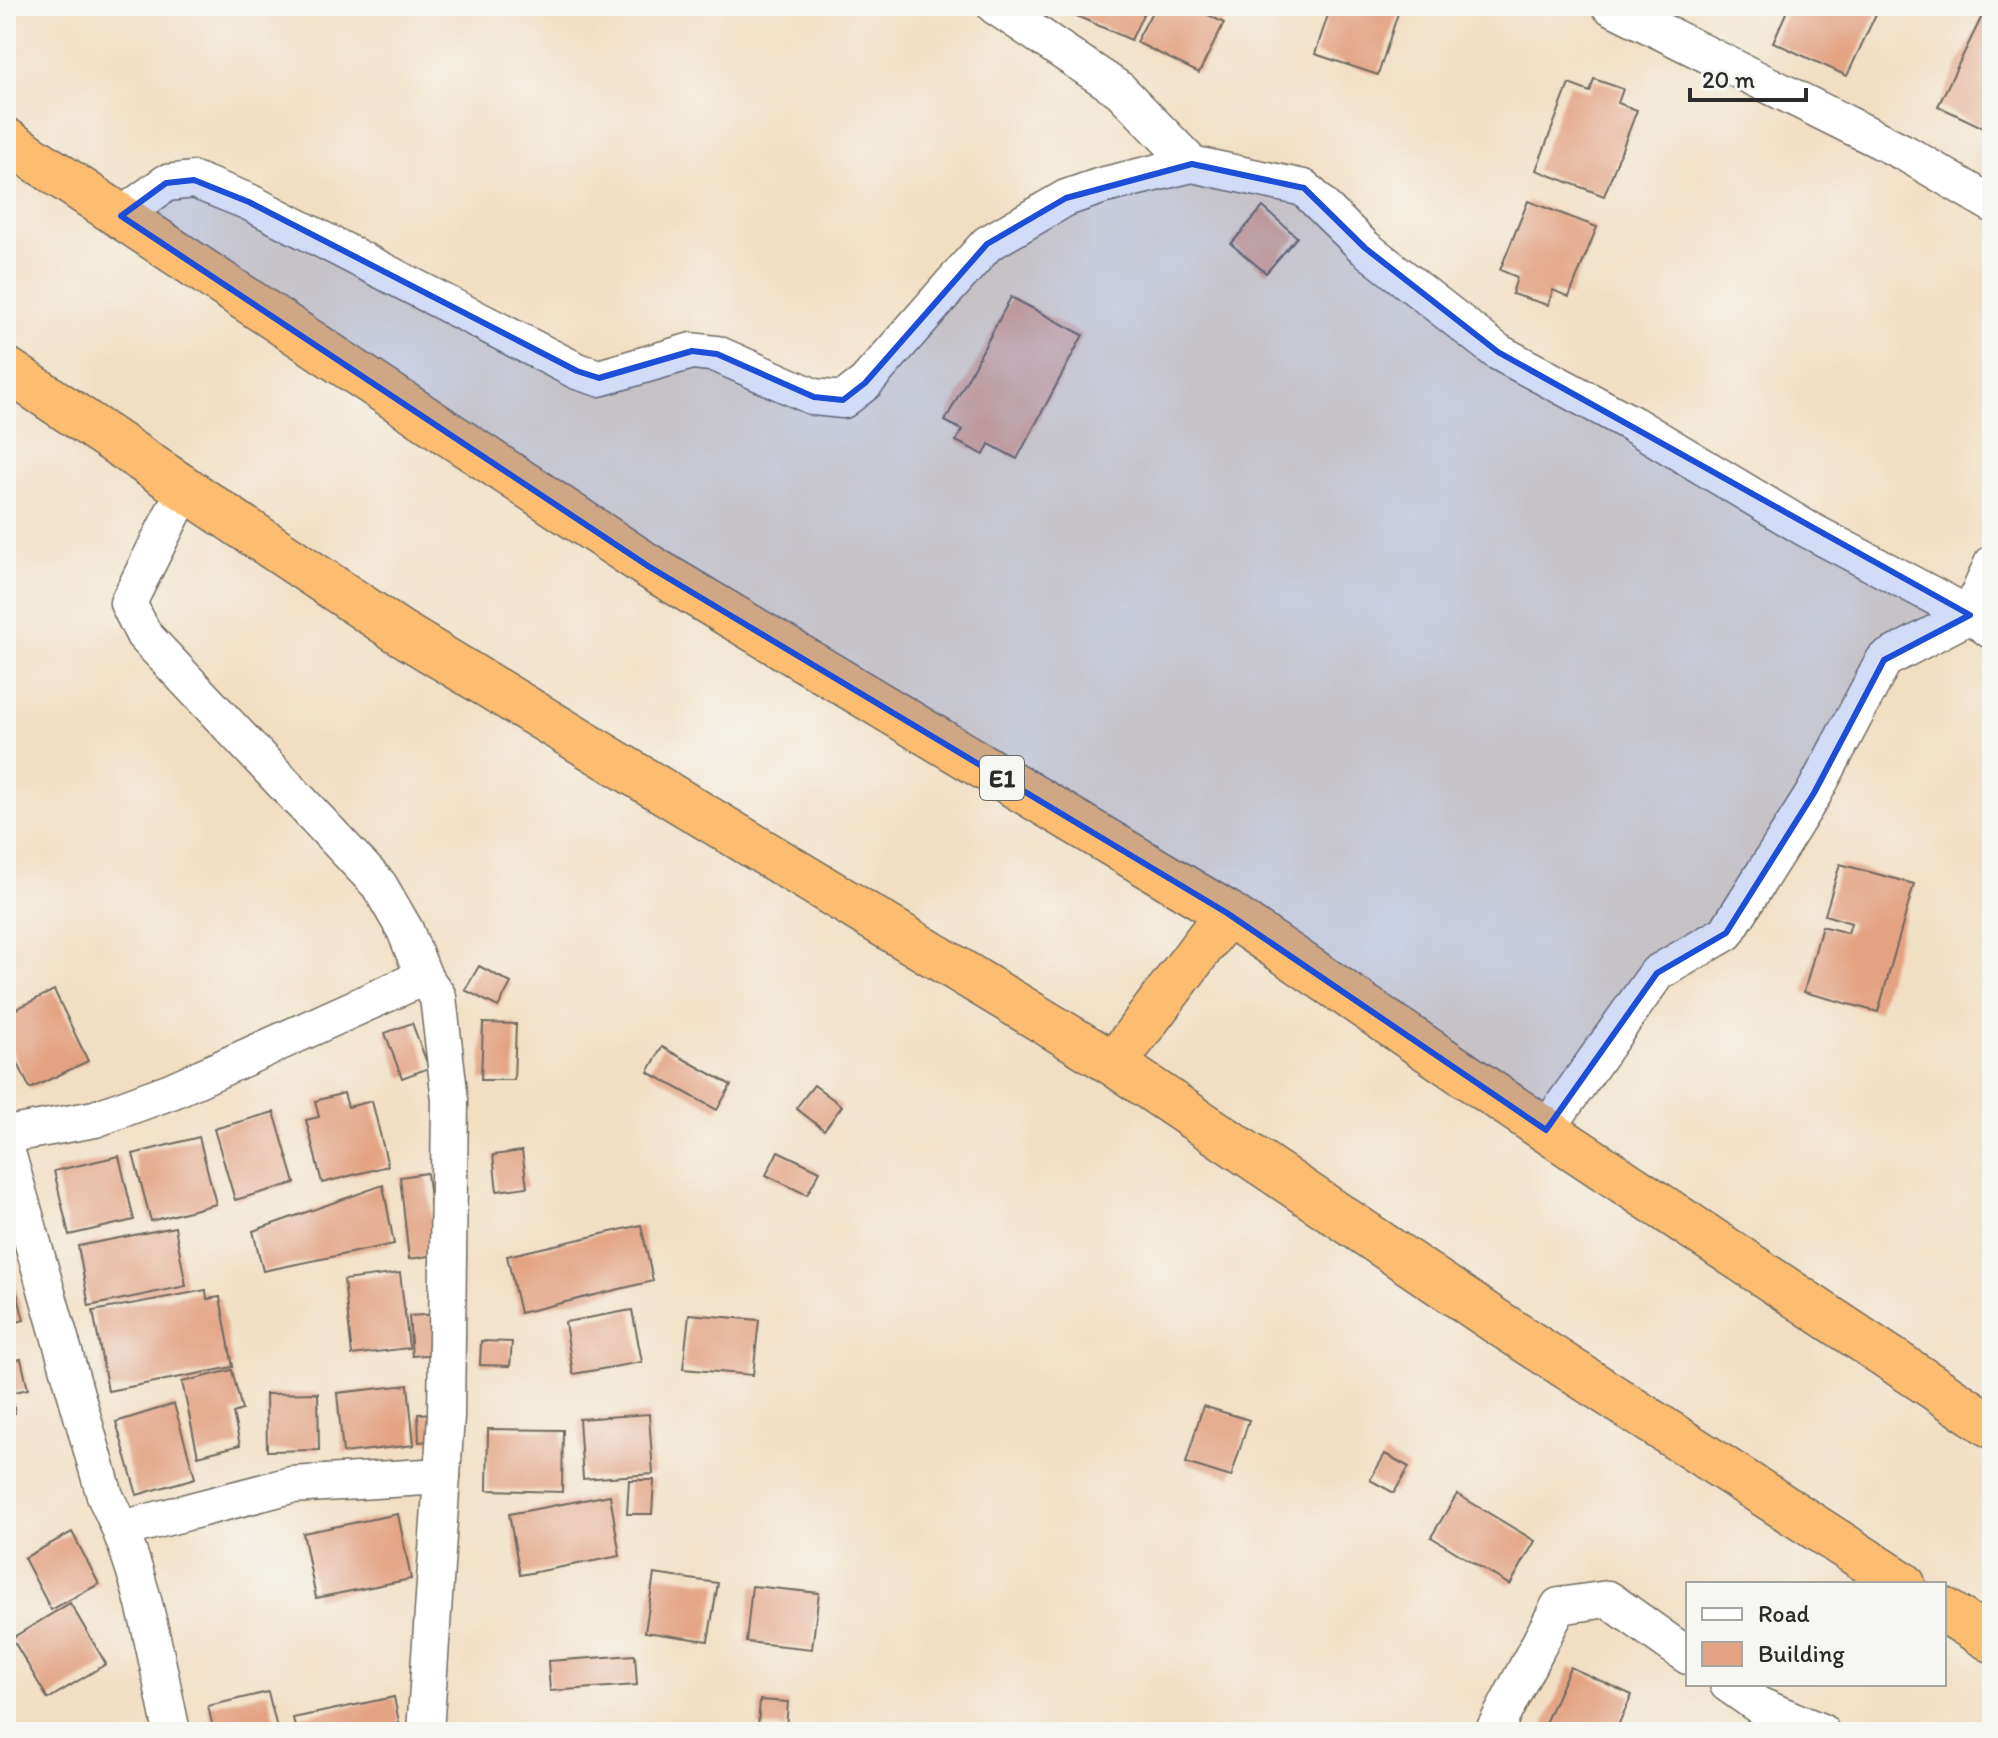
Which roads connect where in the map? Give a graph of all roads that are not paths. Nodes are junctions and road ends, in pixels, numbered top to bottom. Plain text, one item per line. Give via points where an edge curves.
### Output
1 (995, 6) edge
2 (1610, 6) edge
3 (6, 140) edge
4 (1192, 164) junction
5 (1992, 204) edge
6 (121, 216) junction
7 (6, 369) edge
8 (185, 489) junction
9 (1992, 564) edge
10 (1981, 623) edge
11 (1227, 913) junction
12 (424, 977) junction
13 (1114, 1064) junction
14 (1546, 1130) junction
15 (6, 1135) edge
16 (6, 1149) edge
17 (1992, 1426) edge
18 (442, 1476) junction
19 (122, 1529) junction
20 (1900, 1582) edge
21 (1946, 1611) edge
22 (1992, 1640) edge
23 (1686, 1655) edge
24 (1731, 1686) edge
25 (172, 1732) edge
26 (425, 1732) edge
27 (1493, 1732) edge
28 (1821, 1732) edge

1 - 4 street via 1120,90
2 - 5 street via 1905,153
3 - 6 highway, E1
4 - 6 street via 1066,198 987,244 865,383 843,400 814,397 717,354 692,351 599,378 577,371 249,202 194,180 166,183
4 - 10 street via 1304,188 1365,248 1498,352
6 - 11 highway, E1 via 648,566
7 - 8 highway
8 - 12 street via 128,603 144,635 379,885
8 - 13 highway via 398,631
9 - 10 street
10 - 14 street via 1884,660 1814,793 1726,933 1657,973
11 - 13 highway
11 - 14 highway, E1
12 - 15 street via 171,1091 95,1119
12 - 18 street via 438,997 450,1100
13 - 20 highway via 1510,1331
14 - 17 highway, E1
16 - 19 street via 105,1496
18 - 19 street via 291,1485
18 - 26 street
19 - 25 street
21 - 22 highway
23 - 27 street via 1608,1599 1559,1606
24 - 28 street via 1758,1705

